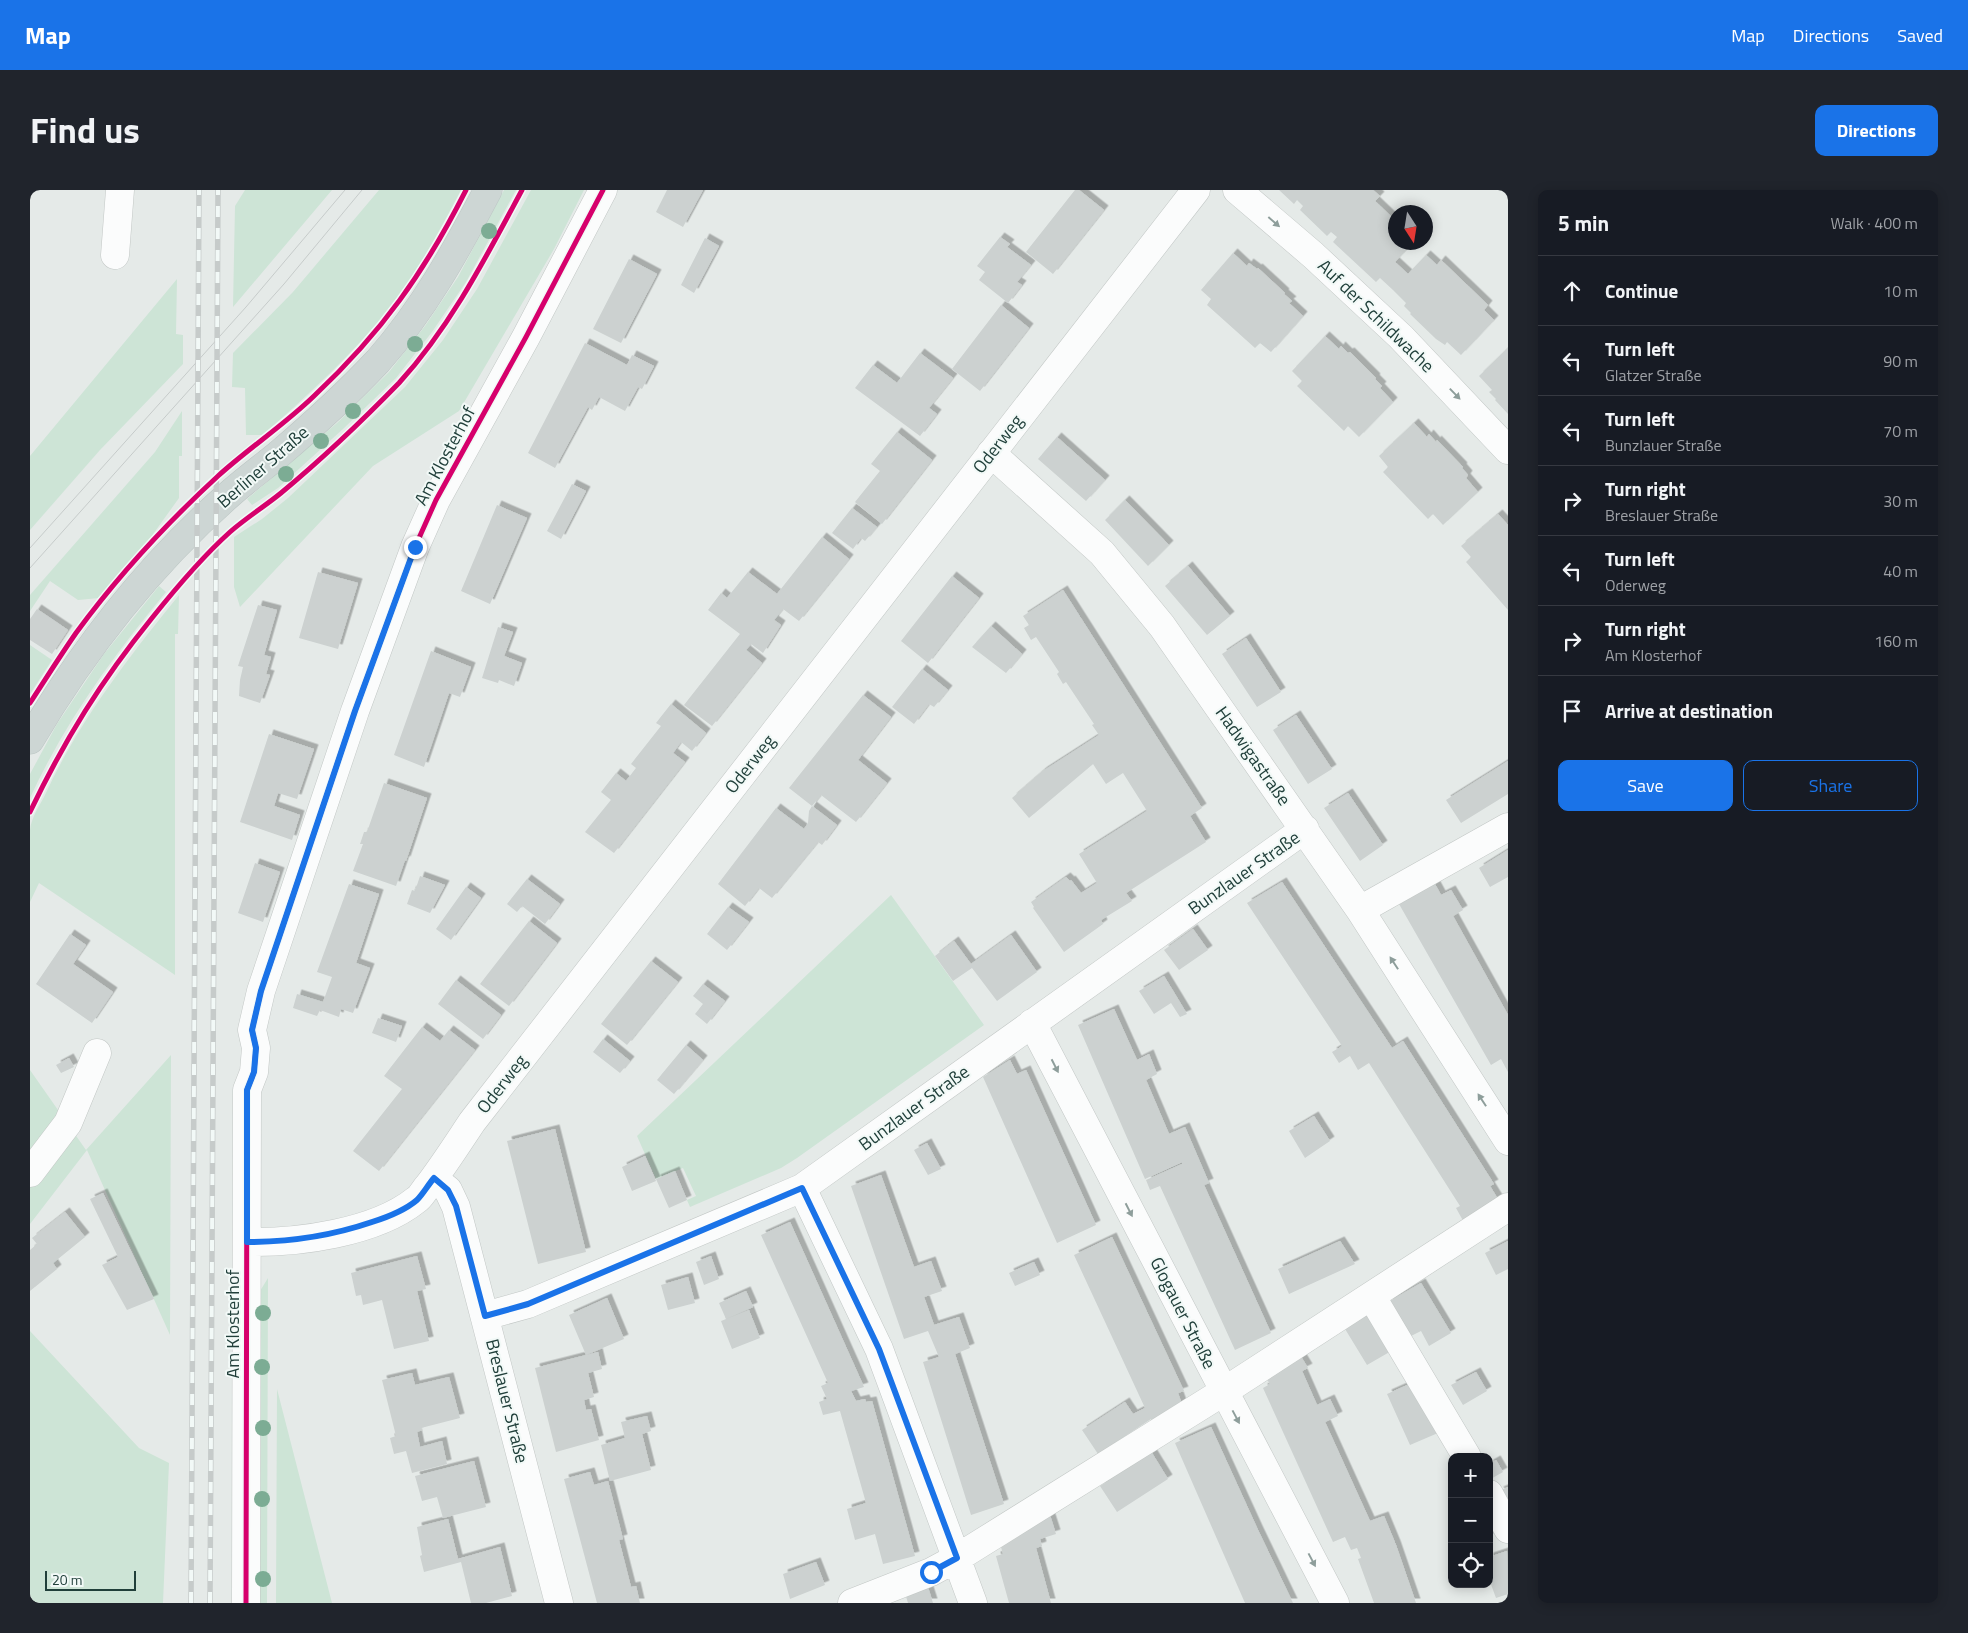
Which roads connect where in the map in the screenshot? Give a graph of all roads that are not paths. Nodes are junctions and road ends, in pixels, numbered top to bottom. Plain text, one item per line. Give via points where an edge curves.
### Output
1 (120, 190) edge
2 (488, 190) edge
3 (602, 190) edge
4 (1196, 190) edge
5 (1237, 190) edge
6 (116, 255) dead end
7 (1508, 450) edge
8 (991, 453) junction
9 (30, 740) edge
10 (1508, 827) edge
11 (1305, 830) junction
12 (1360, 910) junction
13 (1032, 1022) junction
14 (97, 1053) dead end
15 (1508, 1141) edge
16 (30, 1173) edge
17 (434, 1178) junction
18 (802, 1188) junction
19 (1508, 1207) edge
20 (247, 1242) junction
21 (1372, 1297) junction
22 (485, 1316) junction
23 (1223, 1392) junction
24 (1465, 1453) edge
25 (1491, 1498) edge
26 (1508, 1529) edge
27 (957, 1558) junction
28 (246, 1603) edge
29 (559, 1603) edge
30 (852, 1603) edge
31 (973, 1603) edge
32 (1334, 1603) edge

1 - 6 street
2 - 9 main road, Berliner Straße via 430,294 396,339 327,412 231,492 168,554 92,645
3 - 20 street, Am Klosterhof via 436,500 415,547 282,924 252,1030 256,1048 254,1072 247,1090
4 - 8 street, Oderweg
5 -> 7 street, Auf der Schildwache via 1401,337
8 - 11 street, Hadwigastraße via 1108,560 1162,626
8 - 17 street, Oderweg via 472,1122
10 - 12 street
11 - 12 street, Hadwigastraße
11 - 13 street, Bunzlauer Straße
15 -> 12 street, Hadwigastraße
13 - 18 street, Bunzlauer Straße
13 -> 23 street, Glogauer Straße
14 - 16 street via 68,1123
17 - 20 street, Oderweg via 417,1200 392,1216 314,1238
17 - 22 street, Breslauer Straße via 448,1190 456,1206
18 - 22 street, Bunzlauer Straße via 528,1304
18 - 27 street via 879,1349
19 - 21 street
20 - 28 street, Am Klosterhof
21 - 23 street
21 - 24 street
22 - 29 street, Breslauer Straße
23 - 27 street
23 -> 32 street, Glogauer Straße
25 - 26 street
27 - 30 street via 931,1572
27 - 31 street

